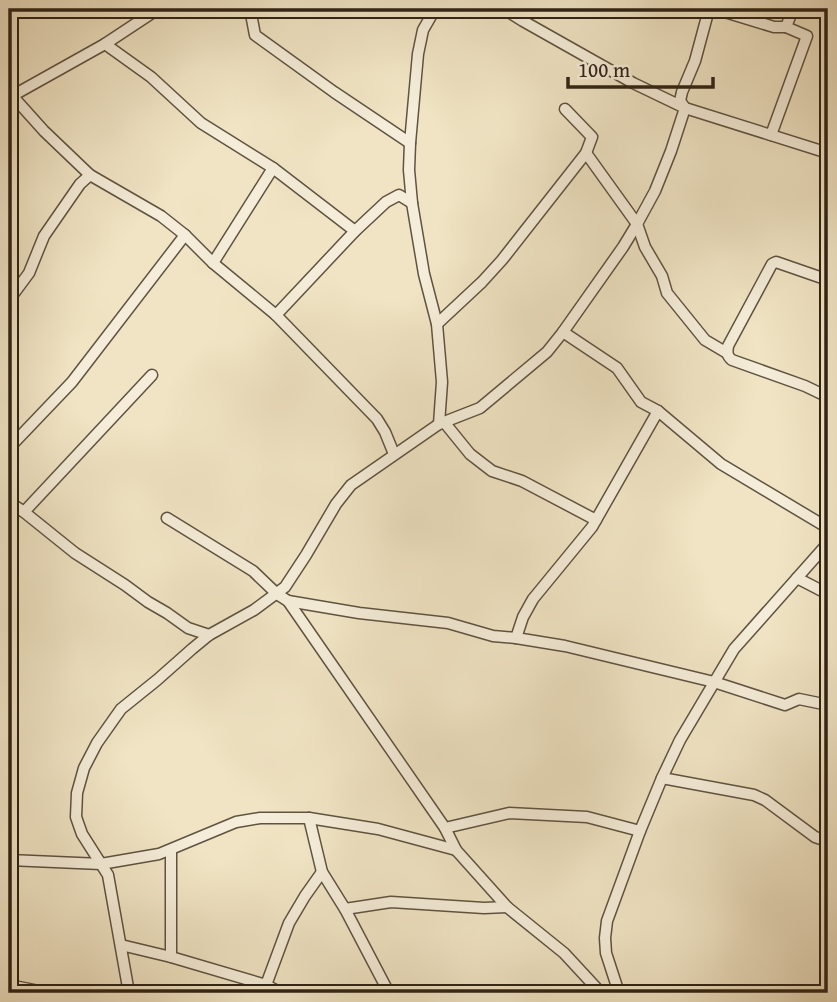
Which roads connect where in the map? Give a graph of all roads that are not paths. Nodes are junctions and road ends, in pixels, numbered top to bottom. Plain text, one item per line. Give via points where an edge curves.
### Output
1 (158, 9) edge
2 (244, 9) edge
3 (435, 9) edge
4 (504, 9) edge
5 (793, 9) edge
6 (708, 10) edge
7 (786, 26) junction
8 (105, 44) junction
9 (10, 96) edge
10 (685, 108) junction
11 (565, 109) dead end
12 (771, 135) junction
13 (410, 143) junction
14 (586, 153) junction
15 (828, 153) edge
16 (273, 168) junction
17 (90, 175) junction
18 (412, 203) junction
19 (637, 225) junction
20 (355, 231) junction
21 (185, 235) junction
22 (213, 263) junction
23 (828, 281) edge
24 (9, 300) edge
25 (276, 315) junction
26 (437, 324) junction
27 (563, 332) junction
28 (727, 353) junction
29 (152, 375) dead end
30 (828, 397) edge
31 (658, 411) junction
32 (442, 423) junction
33 (9, 448) edge
34 (394, 454) junction
35 (9, 502) edge
36 (24, 512) junction
37 (167, 517) dead end
38 (596, 520) junction
39 (828, 528) edge
40 (828, 543) edge
41 (797, 579) junction
42 (277, 594) junction
43 (828, 594) edge
44 (288, 601) junction
45 (188, 628) junction
46 (209, 635) junction
47 (516, 638) junction
48 (192, 649) junction
49 (714, 682) junction
50 (828, 705) edge
51 (662, 778) junction
52 (310, 818) junction
53 (445, 828) junction
54 (640, 831) junction
55 (828, 839) edge
56 (171, 850) junction
57 (456, 850) junction
58 (9, 860) edge
59 (101, 864) junction
60 (322, 872) junction
61 (507, 907) junction
62 (345, 909) junction
63 (121, 945) junction
64 (171, 957) junction
65 (9, 985) edge
66 (266, 985) junction
67 (49, 993) edge
68 (129, 993) edge
69 (281, 993) edge
70 (389, 993) edge
71 (417, 993) edge
72 (430, 993) edge
73 (601, 993) edge
74 (619, 993) edge

1 - 8 street
2 - 13 street via 251,14 255,35
3 - 13 street via 423,30 418,54
4 - 10 street
5 - 7 street
6 - 7 street
6 - 10 street via 682,92 680,101
7 - 12 street via 807,36
8 - 9 street
8 - 16 street via 201,123
9 - 17 street
10 - 12 street
10 - 19 street via 655,191
11 - 14 street via 592,137
12 - 15 street
13 - 18 street
14 - 19 street
14 - 26 street via 502,260
16 - 20 street
16 - 22 street
17 - 21 street
17 - 24 street via 44,236 29,273
18 - 20 street via 399,195
18 - 26 street
19 - 27 street
19 - 28 street via 667,293 705,340
20 - 25 street
21 - 22 street
21 - 33 street via 72,382
22 - 25 street
23 - 28 street via 772,264
25 - 34 street via 377,419
26 - 32 street
27 - 31 street via 617,369 641,402
27 - 32 street via 547,352 480,408
28 - 30 street via 733,360
29 - 36 street
31 - 38 street
31 - 39 street via 721,464
32 - 34 street
32 - 38 street via 492,471 522,481
34 - 42 street via 344,492
35 - 36 street
36 - 45 street via 75,553
37 - 42 street via 253,571
38 - 47 street via 533,599
40 - 41 street
41 - 43 street
41 - 49 street via 734,649
42 - 44 street
42 - 46 street
44 - 47 street via 448,623
44 - 53 street
45 - 46 street
45 - 48 street
46 - 48 street
47 - 49 street
48 - 59 street via 121,709 84,768 76,817
49 - 50 street via 785,705 799,699
49 - 51 street
51 - 54 street
51 - 55 street via 754,795 815,837
52 - 56 street via 236,822
52 - 57 street via 395,832
52 - 60 street
53 - 54 street via 509,813 587,817
53 - 57 street
54 - 74 street via 605,938
56 - 59 street
56 - 64 street
57 - 61 street
58 - 59 street
59 - 63 street via 108,875
60 - 62 street
60 - 66 street via 289,923
61 - 62 street via 391,902
61 - 73 street via 564,953
62 - 70 street
63 - 64 street
63 - 68 street
64 - 66 street
65 - 67 street
66 - 69 street
71 - 72 street

